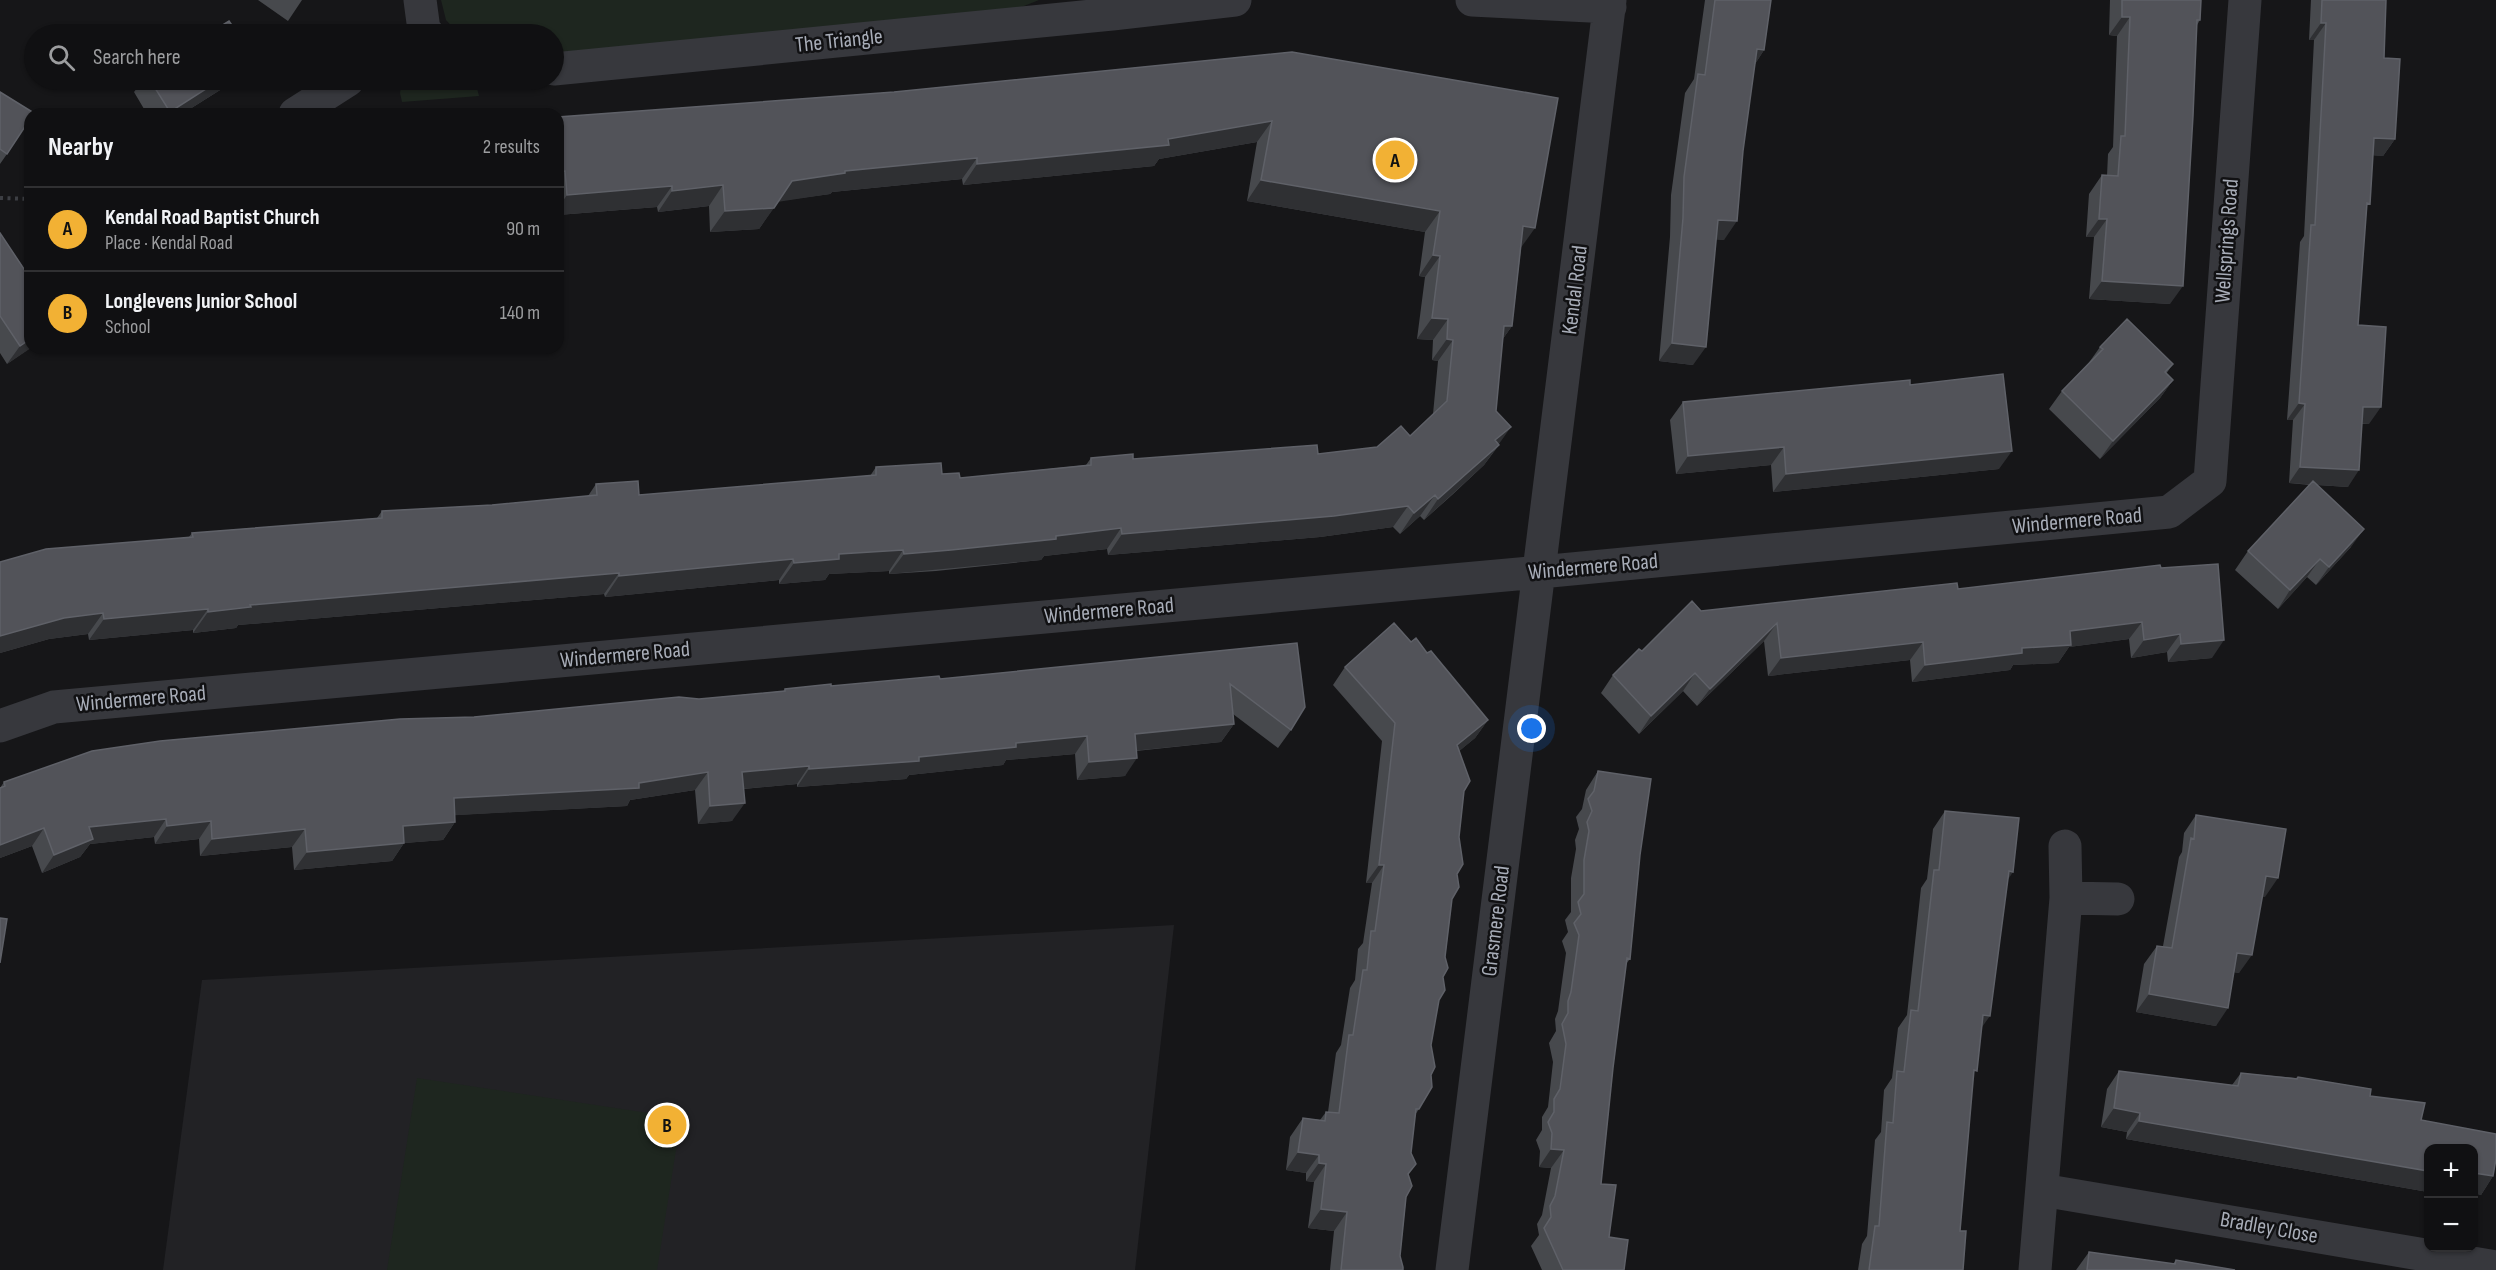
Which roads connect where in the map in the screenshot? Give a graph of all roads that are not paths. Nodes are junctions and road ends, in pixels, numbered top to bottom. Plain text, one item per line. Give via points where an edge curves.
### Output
1 (1235, 0) edge
2 (1472, 0) edge
3 (2245, 0) edge
4 (1610, 3) edge
5 (1110, 7) edge
6 (564, 68) edge
7 (332, 90) edge
8 (304, 108) edge
9 (2210, 481) joint
10 (1540, 572) junction
11 (0, 726) edge
12 (2064, 846) dead end
13 (2066, 898) junction
14 (2118, 899) dead end
15 (2042, 1190) junction
16 (2496, 1267) edge
17 (1452, 1270) edge
18 (2035, 1270) edge

1 - 5 street
2 - 4 street, Kendal Road
3 - 9 street, Wellsprings Road
4 - 10 street, Kendal Road
5 - 6 street, The Triangle
7 - 8 street
9 - 10 street, Windermere Road via 2169,512
10 - 11 street, Windermere Road via 54,707
10 - 17 street, Grasmere Road
12 - 13 street
13 - 14 street
13 - 15 street
15 - 16 street, Bradley Close
15 - 18 street

